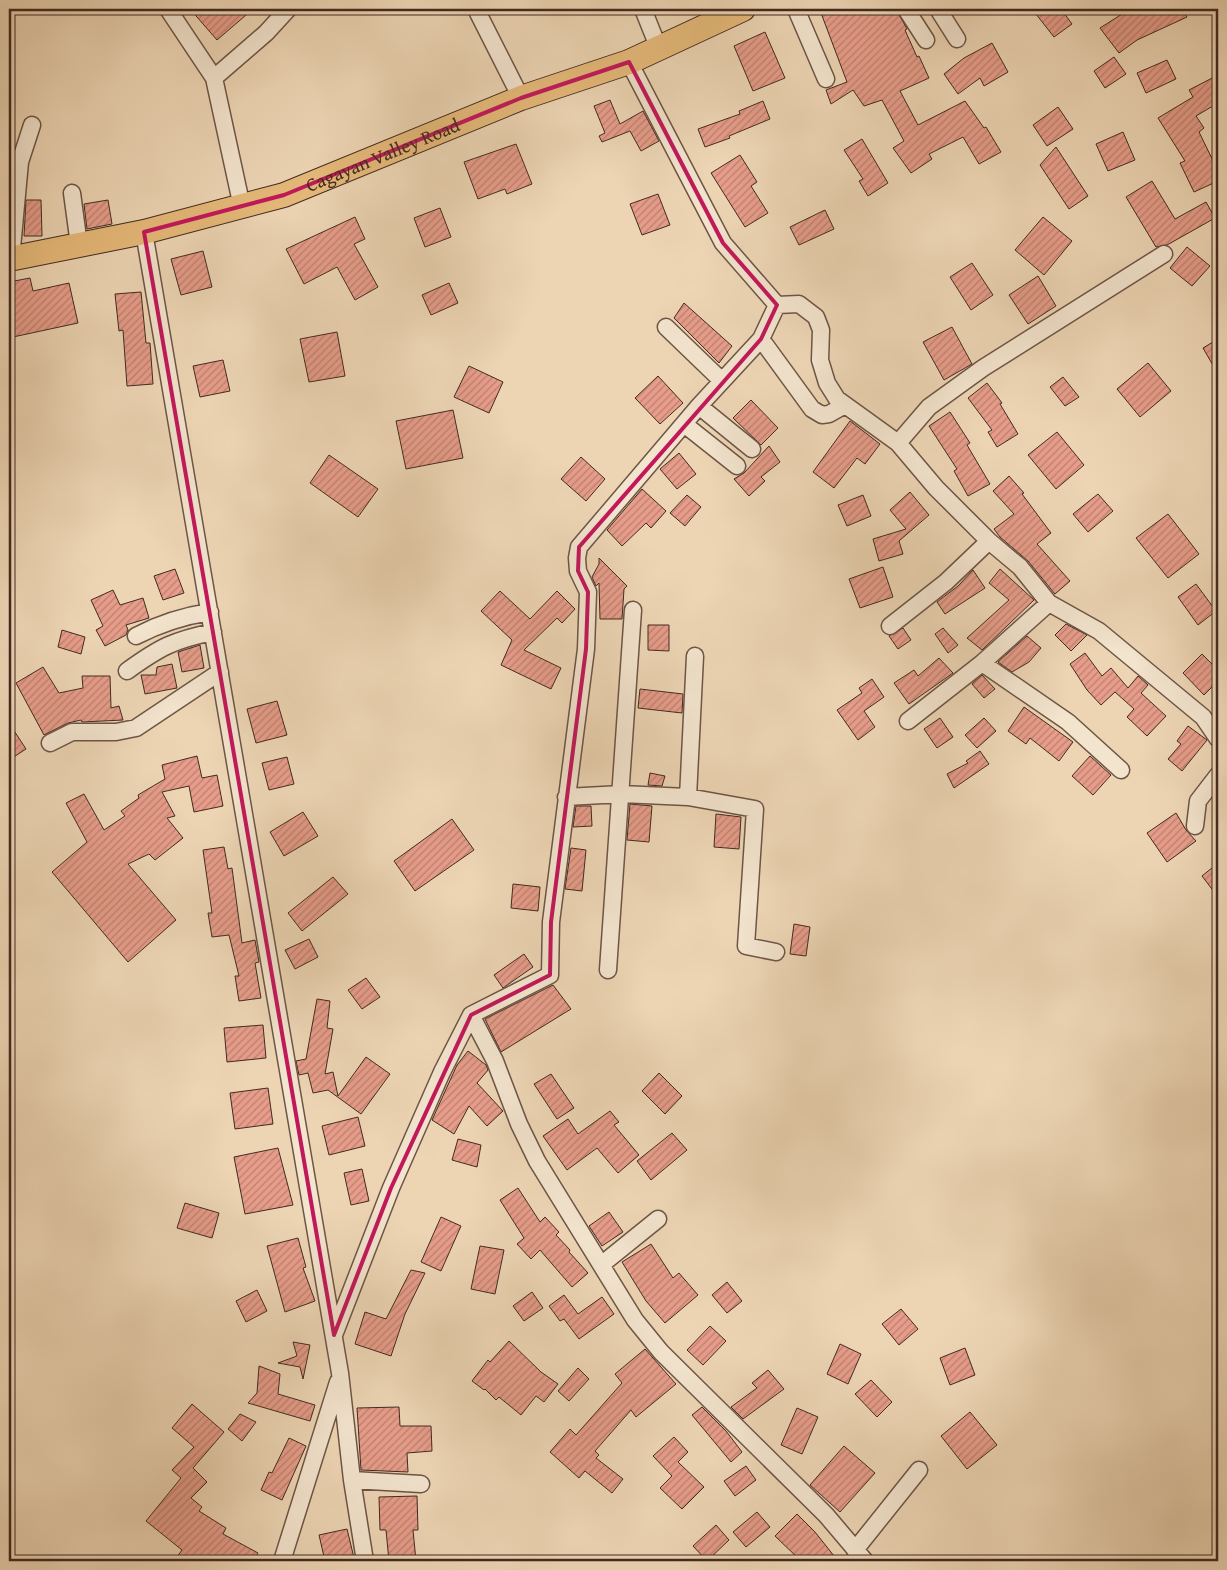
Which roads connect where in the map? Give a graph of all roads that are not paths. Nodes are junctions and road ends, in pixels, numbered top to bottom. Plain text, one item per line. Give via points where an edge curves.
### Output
1 (168, 9) edge
2 (288, 9) edge
3 (476, 9) edge
4 (643, 9) edge
5 (743, 9) edge
6 (796, 9) edge
7 (906, 9) edge
8 (938, 9) edge
9 (957, 39) dead end
10 (926, 40) dead end
11 (659, 49) junction
12 (629, 62) junction
13 (214, 78) junction
14 (826, 79) dead end
15 (521, 98) junction
16 (32, 125) dead end
17 (72, 194) dead end
18 (242, 207) junction
19 (144, 232) junction
20 (79, 245) junction
21 (1164, 254) dead end
22 (10, 259) edge
23 (777, 305) junction
24 (666, 327) dead end
25 (761, 339) junction
26 (722, 380) junction
27 (844, 405) junction
28 (699, 406) junction
29 (684, 424) junction
30 (898, 443) junction
31 (752, 449) dead end
32 (737, 466) dead end
33 (989, 541) junction
34 (1049, 603) junction
35 (633, 610) dead end
36 (210, 612) junction
37 (890, 626) dead end
38 (213, 632) junction
39 (136, 636) dead end
40 (695, 656) dead end
41 (982, 663) junction
42 (127, 671) dead end
43 (220, 672) junction
44 (908, 721) dead end
45 (1218, 739) edge
46 (50, 743) dead end
47 (1121, 770) dead end
48 (1218, 775) edge
49 (621, 794) junction
50 (566, 797) junction
51 (688, 797) junction
52 (1195, 826) dead end
53 (776, 952) dead end
54 (608, 970) dead end
55 (471, 1015) junction
56 (658, 1219) dead end
57 (601, 1265) junction
58 (334, 1335) junction
59 (340, 1373) junction
60 (919, 1470) dead end
61 (352, 1480) junction
62 (421, 1484) dead end
63 (860, 1556) edge
64 (282, 1561) edge
65 (366, 1561) edge

1 - 13 street
2 - 13 street via 266,33
3 - 15 street
4 - 11 street
5 - 11 highway, Cagayan Valley Road
6 - 14 street
7 - 10 street
8 - 9 street
11 - 12 highway, Cagayan Valley Road
12 - 15 highway, Cagayan Valley Road
12 - 23 street via 723,243
13 - 18 street
15 - 18 highway, Cagayan Valley Road via 284,195
16 - 22 street via 20,162
17 - 20 street
18 - 19 highway, Cagayan Valley Road
19 - 20 highway, Cagayan Valley Road
19 - 36 street
20 - 22 highway, Cagayan Valley Road
21 - 30 street via 983,368 929,407
23 - 25 street
23 - 27 street via 800,304 816,317 821,330 820,360 827,382 836,399
24 - 26 street
25 - 26 street
25 - 27 street via 812,409 822,415
26 - 28 street
27 - 30 street
28 - 29 street
28 - 31 street
29 - 32 street
29 - 50 street via 579,547 578,571 588,592 586,649
30 - 33 street via 936,488
33 - 34 street via 1020,567
33 - 37 street via 946,582
34 - 41 street
34 - 45 street via 1099,630 1203,717
35 - 49 street
36 - 38 street
36 - 39 street via 182,616
38 - 42 street via 183,638 157,649
38 - 43 street
40 - 51 street
41 - 44 street
41 - 47 street via 1068,722
43 - 46 street via 136,728 116,732 72,732
43 - 58 street
48 - 52 street via 1198,802
49 - 50 street
49 - 51 street
49 - 54 street
50 - 55 street via 551,922 550,974
51 - 53 street via 755,809 746,946
55 - 57 street via 495,1061 537,1161
55 - 58 street via 390,1188
56 - 57 street
57 - 63 street via 635,1320 661,1352 826,1515
58 - 59 street
59 - 61 street
59 - 64 street
60 - 63 street
61 - 62 street
61 - 65 street

